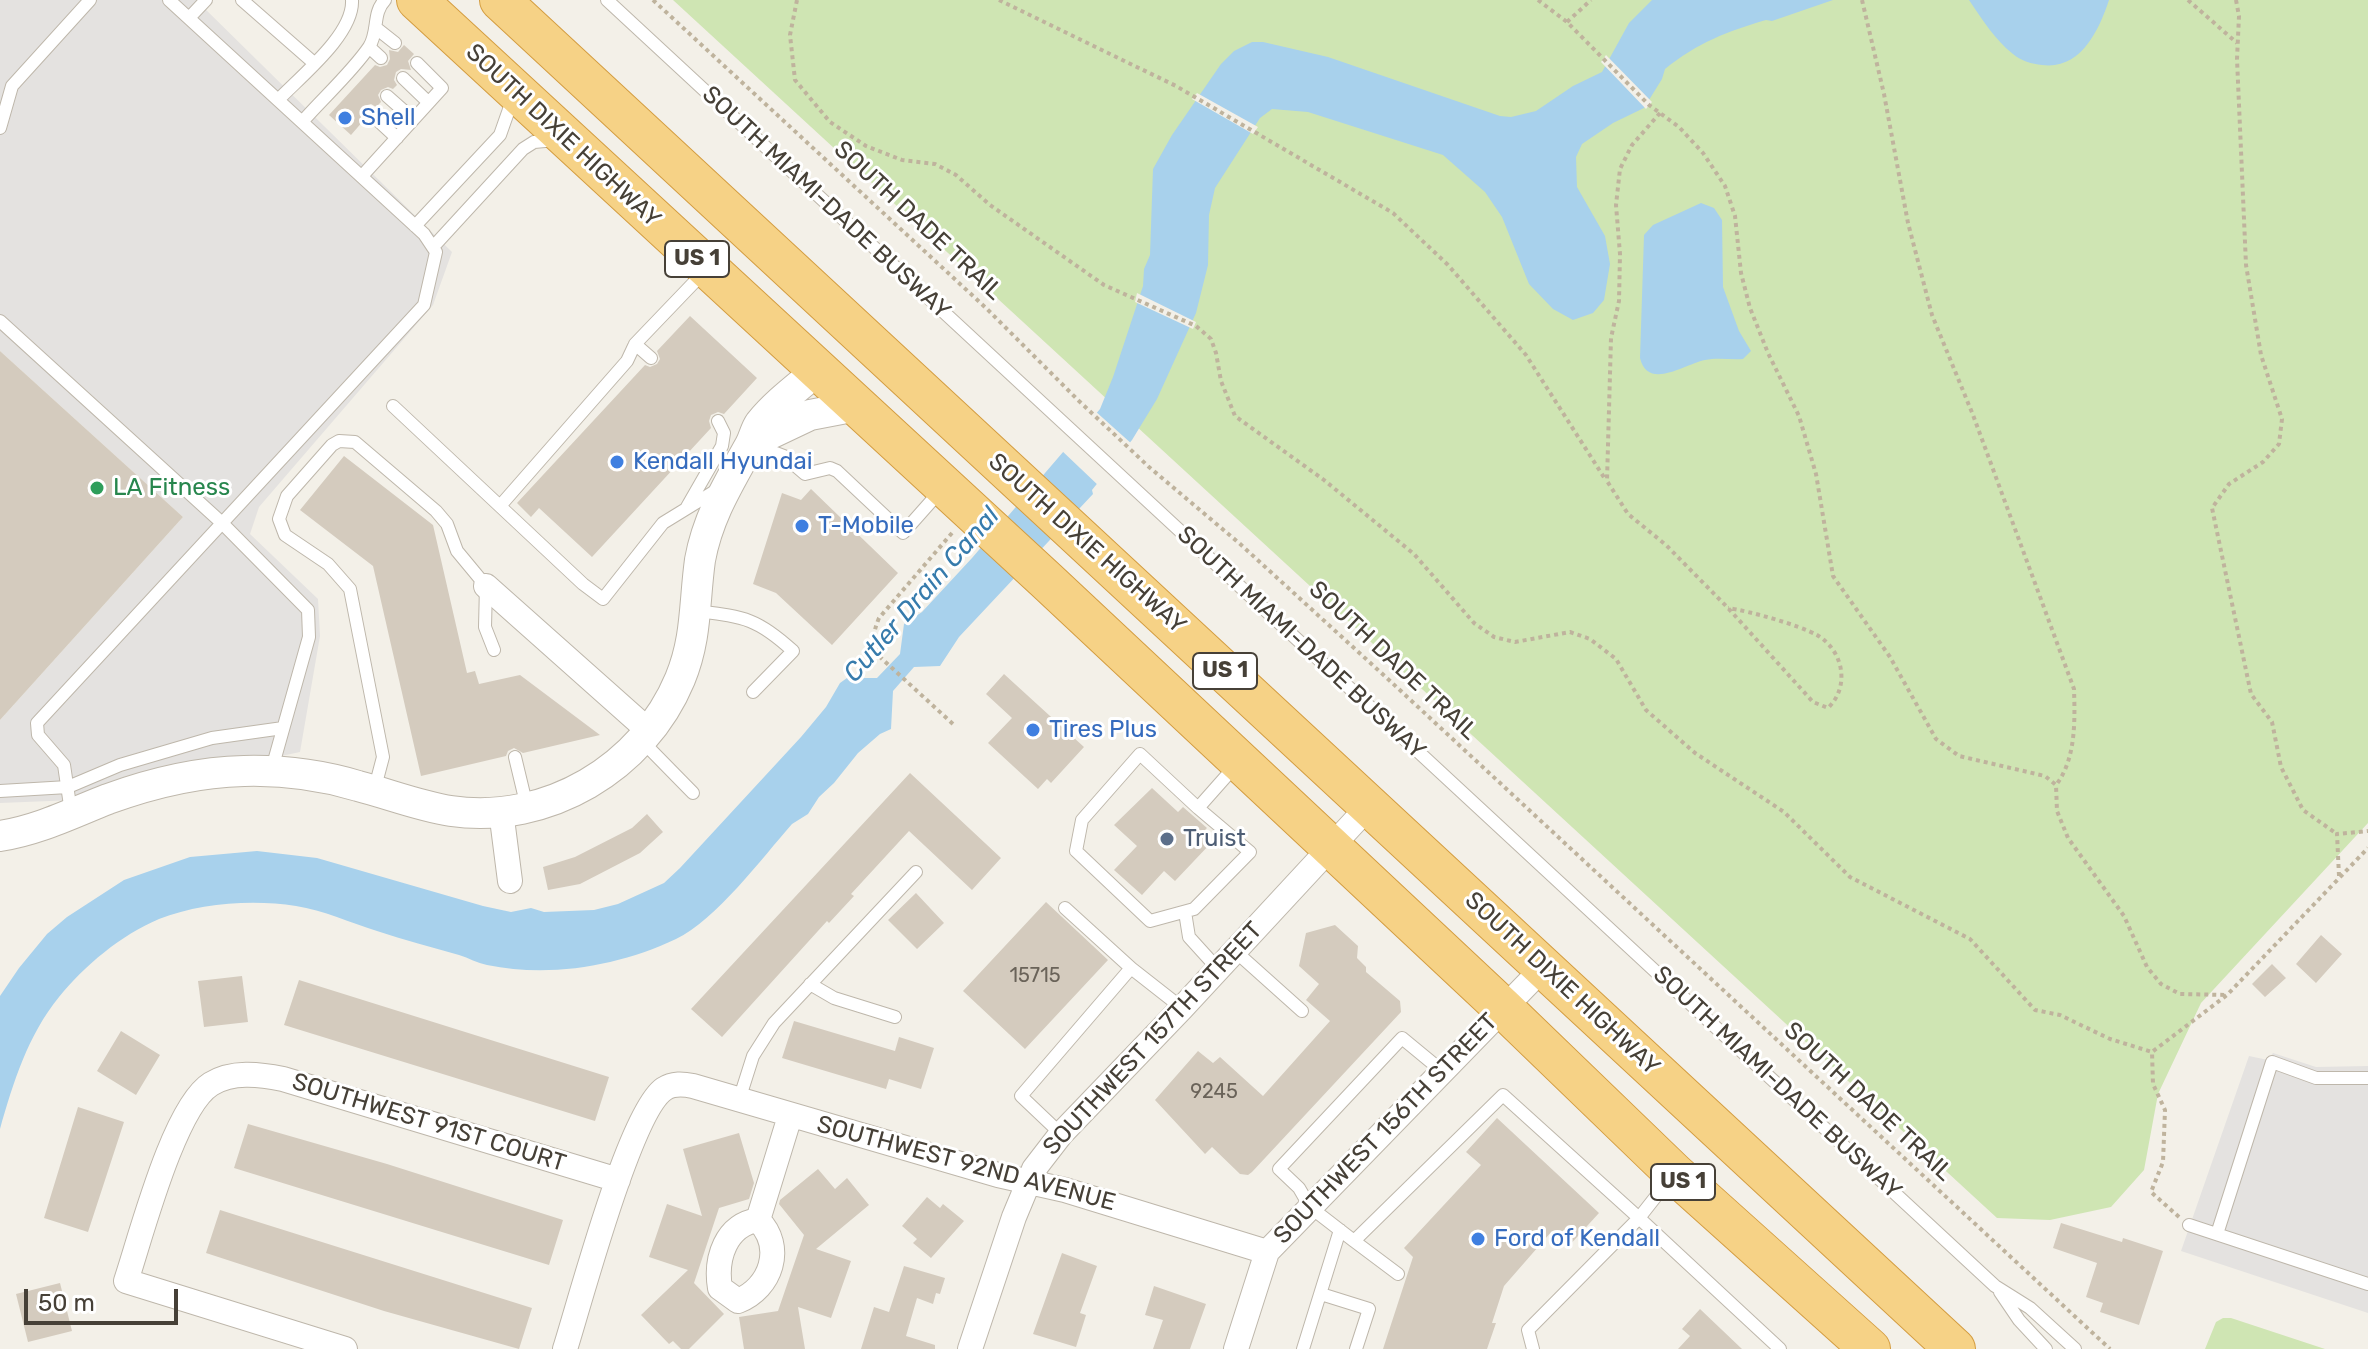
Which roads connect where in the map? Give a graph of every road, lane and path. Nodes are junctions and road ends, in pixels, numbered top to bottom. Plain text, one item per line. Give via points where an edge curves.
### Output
1 (90, 0) edge
2 (169, 0) edge
3 (206, 0) edge
4 (242, 0) edge
5 (352, 0) edge
6 (385, 0) edge
7 (417, 0) edge
8 (500, 0) edge
9 (607, 0) edge
10 (653, 0) edge
11 (797, 0) edge
12 (999, 0) edge
13 (1538, 0) edge
14 (1591, 0) edge
15 (2188, 0) edge
16 (2236, 0) edge
17 (1863, 2) edge
18 (189, 18) junction
19 (1567, 22) junction
20 (376, 28) junction
21 (395, 43) dead end
22 (2238, 44) junction
23 (369, 47) junction
24 (381, 58) dead end
25 (314, 63) junction
26 (417, 63) dead end
27 (353, 65) junction
28 (365, 75) dead end
29 (403, 78) dead end
30 (336, 83) junction
31 (515, 91) junction
32 (348, 94) dead end
33 (387, 96) dead end
34 (278, 100) junction
35 (428, 102) junction
36 (370, 113) dead end
37 (1660, 113) junction
38 (413, 119) junction
39 (302, 122) junction
40 (0, 128) edge
41 (397, 138) junction
42 (568, 140) junction
43 (362, 176) junction
44 (415, 226) junction
45 (433, 247) junction
46 (707, 269) junction
47 (0, 321) edge
48 (635, 344) junction
49 (651, 358) dead end
50 (818, 370) junction
51 (908, 379) junction
52 (393, 406) dead end
53 (857, 406) junction
54 (718, 421) dead end
55 (751, 443) junction
56 (1607, 481) junction
57 (727, 485) junction
58 (964, 505) junction
59 (500, 506) junction
60 (685, 509) junction
61 (222, 523) junction
62 (486, 586) junction
63 (1728, 608) junction
64 (697, 611) junction
65 (494, 650) dead end
66 (753, 692) dead end
67 (953, 724) dead end
68 (283, 728) junction
69 (646, 736) junction
70 (515, 757) dead end
71 (1239, 762) junction
72 (271, 772) junction
73 (2056, 785) junction
74 (0, 791) edge
75 (374, 791) junction
76 (693, 793) dead end
77 (70, 801) junction
78 (1370, 805) junction
79 (1198, 808) junction
80 (514, 809) junction
81 (2368, 831) edge
82 (2337, 834) junction
83 (0, 836) edge
84 (1330, 847) junction
85 (2368, 848) edge
86 (916, 872) dead end
87 (2339, 877) junction
88 (510, 881) dead end
89 (1065, 908) dead end
90 (1185, 912) junction
91 (1235, 951) junction
92 (1544, 967) junction
93 (1131, 968) junction
94 (1218, 969) junction
95 (810, 984) junction
96 (2227, 995) junction
97 (1182, 1008) junction
98 (1503, 1008) junction
99 (1302, 1011) dead end
100 (895, 1017) dead end
101 (2152, 1052) junction
102 (1442, 1071) junction
103 (2368, 1078) edge
104 (739, 1100) junction
105 (790, 1116) junction
106 (1061, 1134) junction
107 (1674, 1173) junction
108 (618, 1180) junction
109 (1027, 1182) junction
110 (1310, 1207) junction
111 (1639, 1218) junction
112 (758, 1220) dead end
113 (2189, 1225) joint
114 (1340, 1230) junction
115 (2217, 1234) junction
116 (1354, 1241) junction
117 (1267, 1252) junction
118 (1398, 1274) dead end
119 (2368, 1284) edge
120 (1995, 1286) junction
121 (1321, 1294) junction
122 (1953, 1348) edge
123 (345, 1349) edge
124 (565, 1349) edge
125 (970, 1349) edge
126 (1236, 1349) edge
127 (1303, 1349) edge
128 (1356, 1349) edge
129 (1533, 1349) edge
130 (1780, 1349) edge
131 (1870, 1349) edge
132 (2046, 1349) edge
133 (2075, 1349) edge
134 (2110, 1349) edge

1 - 40 lane via 12,86
2 - 18 lane
3 - 18 lane
4 - 25 lane
5 - 25 lane via 351,18 342,33
6 - 20 lane
7 - 31 highway, SOUTH DIXIE HIGHWAY / US 1
8 - 51 highway, SOUTH DIXIE HIGHWAY / US 1
9 - 120 lane, SOUTH MIAMI-DADE BUSWAY
10 - 134 path, SOUTH DADE TRAIL via 1140,458 1389,680
11 - 101 path via 790,35 795,80 830,122 866,146 902,160 935,164 956,175 1104,285 1196,326 1211,339 1235,416 1414,554 1474,623 1494,637 1515,642 1570,632 1590,639 1616,659 1646,710 1695,753 1784,812 1850,877 1970,939 2035,1010
12 - 56 path via 1176,86 1393,213 1448,265 1526,355
13 - 19 path
14 - 19 path
15 - 22 path
16 - 22 path
17 - 73 path via 1932,315 2074,689 2075,725 2065,773
18 - 34 lane
19 - 37 path
20 - 21 lane
20 - 23 lane
22 - 82 path via 2246,265 2261,355 2282,419 2279,444 2263,462 2229,484 2212,508 2251,694 2272,722 2281,767 2303,810
23 - 24 lane
23 - 27 lane
25 - 34 lane
26 - 35 lane via 442,88
27 - 28 lane
27 - 30 lane
29 - 35 lane
30 - 32 lane
30 - 39 lane
31 - 42 highway, SOUTH DIXIE HIGHWAY / US 1
31 - 44 lane via 500,135
33 - 38 lane
34 - 39 lane
35 - 38 lane
36 - 41 lane
37 - 56 path via 1632,145 1620,169 1619,301 1611,338
37 - 73 path via 1703,153 1725,186 1750,308 1799,416 1816,474 1833,576 1890,657 1936,739 1959,756 2045,776
38 - 41 lane
39 - 43 lane
41 - 43 lane
42 - 45 lane via 530,143
42 - 46 highway, SOUTH DIXIE HIGHWAY / US 1
43 - 44 lane
44 - 45 lane
45 - 61 lane via 424,305
46 - 48 lane
46 - 50 highway, SOUTH DIXIE HIGHWAY / US 1
47 - 61 lane
48 - 49 lane
48 - 59 lane via 627,361
50 - 51 highway via 861,365
50 - 53 highway, SOUTH DIXIE HIGHWAY / US 1
50 - 55 street via 765,417
51 - 78 highway, SOUTH DIXIE HIGHWAY / US 1
52 - 59 lane
53 - 55 street via 810,415
53 - 58 highway, SOUTH DIXIE HIGHWAY / US 1
54 - 60 lane via 724,433 722,446
55 - 57 street
55 - 58 lane via 784,456 805,474 837,471 903,533
56 - 63 path via 1628,514
57 - 60 lane
57 - 64 street via 704,539
58 - 67 path via 873,633 874,647 889,665
58 - 71 highway, SOUTH DIXIE HIGHWAY / US 1
59 - 60 lane via 603,599 663,523
61 - 68 lane via 308,610 309,637
61 - 77 lane via 37,723 38,735 64,765
62 - 65 lane via 485,627
62 - 69 street
62 - 75 lane via 457,551 436,511 355,442 332,445 287,496 281,528 338,574 352,597 383,757
63 - 63 path via 1813,702 1828,708 1838,699 1843,676 1835,653 1818,635
64 - 66 lane via 751,620 770,629 793,651
64 - 69 street via 679,680
68 - 72 lane
68 - 77 lane via 212,738 120,765
69 - 76 lane
69 - 80 street via 599,778 568,794
70 - 80 lane
71 - 79 lane
71 - 84 highway, SOUTH DIXIE HIGHWAY / US 1
72 - 75 street via 318,776
72 - 77 street via 217,773 162,782 105,801
73 - 96 path via 2057,811 2068,838 2124,916 2147,967 2161,984 2180,994
74 - 77 lane
75 - 80 street via 450,811
77 - 83 street via 28,830
78 - 84 street, SOUTHWEST 157TH STREET
78 - 92 highway, SOUTH DIXIE HIGHWAY / US 1
79 - 90 lane via 1250,852
79 - 90 lane via 1140,754 1082,820 1076,851 1150,921
80 - 88 street
81 - 82 path
82 - 87 path
84 - 91 street, SOUTHWEST 157TH STREET
84 - 98 highway, SOUTH DIXIE HIGHWAY / US 1
85 - 87 path
86 - 95 lane
87 - 96 path
89 - 93 lane
90 - 94 lane via 1189,937
91 - 94 street, SOUTHWEST 157TH STREET
91 - 99 lane
92 - 98 street, SOUTHWEST 156TH STREET
92 - 122 highway, SOUTH DIXIE HIGHWAY / US 1
93 - 97 lane
93 - 106 lane via 1021,1096
94 - 97 street, SOUTHWEST 157TH STREET
95 - 100 lane via 834,998
95 - 104 lane via 774,1023 753,1056
96 - 101 path
97 - 106 street, SOUTHWEST 157TH STREET
98 - 102 street, SOUTHWEST 156TH STREET
98 - 107 highway, SOUTH DIXIE HIGHWAY / US 1
101 - 113 path via 2153,1084 2165,1110 2163,1162 2151,1192
102 - 110 street, SOUTHWEST 156TH STREET
102 - 110 lane via 1402,1038 1279,1169
103 - 115 lane via 2316,1078 2272,1062
104 - 105 street, SOUTHWEST 92ND AVENUE
104 - 108 street, SOUTHWEST 92ND AVENUE via 683,1084 665,1089 646,1113
105 - 109 street, SOUTHWEST 92ND AVENUE
105 - 112 street
106 - 109 street, SOUTHWEST 157TH STREET
107 - 111 lane
107 - 131 highway, SOUTH DIXIE HIGHWAY / US 1
108 - 123 street, SOUTHWEST 91ST COURT via 294,1081 238,1075 208,1086 192,1102 172,1141 126,1281
108 - 124 street
109 - 117 street, SOUTHWEST 92ND AVENUE
109 - 125 street, SOUTHWEST 157TH STREET
110 - 114 lane
110 - 117 street, SOUTHWEST 156TH STREET
111 - 116 lane via 1503,1095
111 - 129 lane via 1528,1330
111 - 130 lane
113 - 115 lane
114 - 116 lane
114 - 121 lane
115 - 119 lane
116 - 118 lane
117 - 126 street, SOUTHWEST 156TH STREET
120 - 132 lane, SOUTH MIAMI-DADE BUSWAY
120 - 133 lane, SOUTH MIAMI-DADE BUSWAY via 2030,1308
121 - 127 lane
121 - 128 lane via 1369,1309

